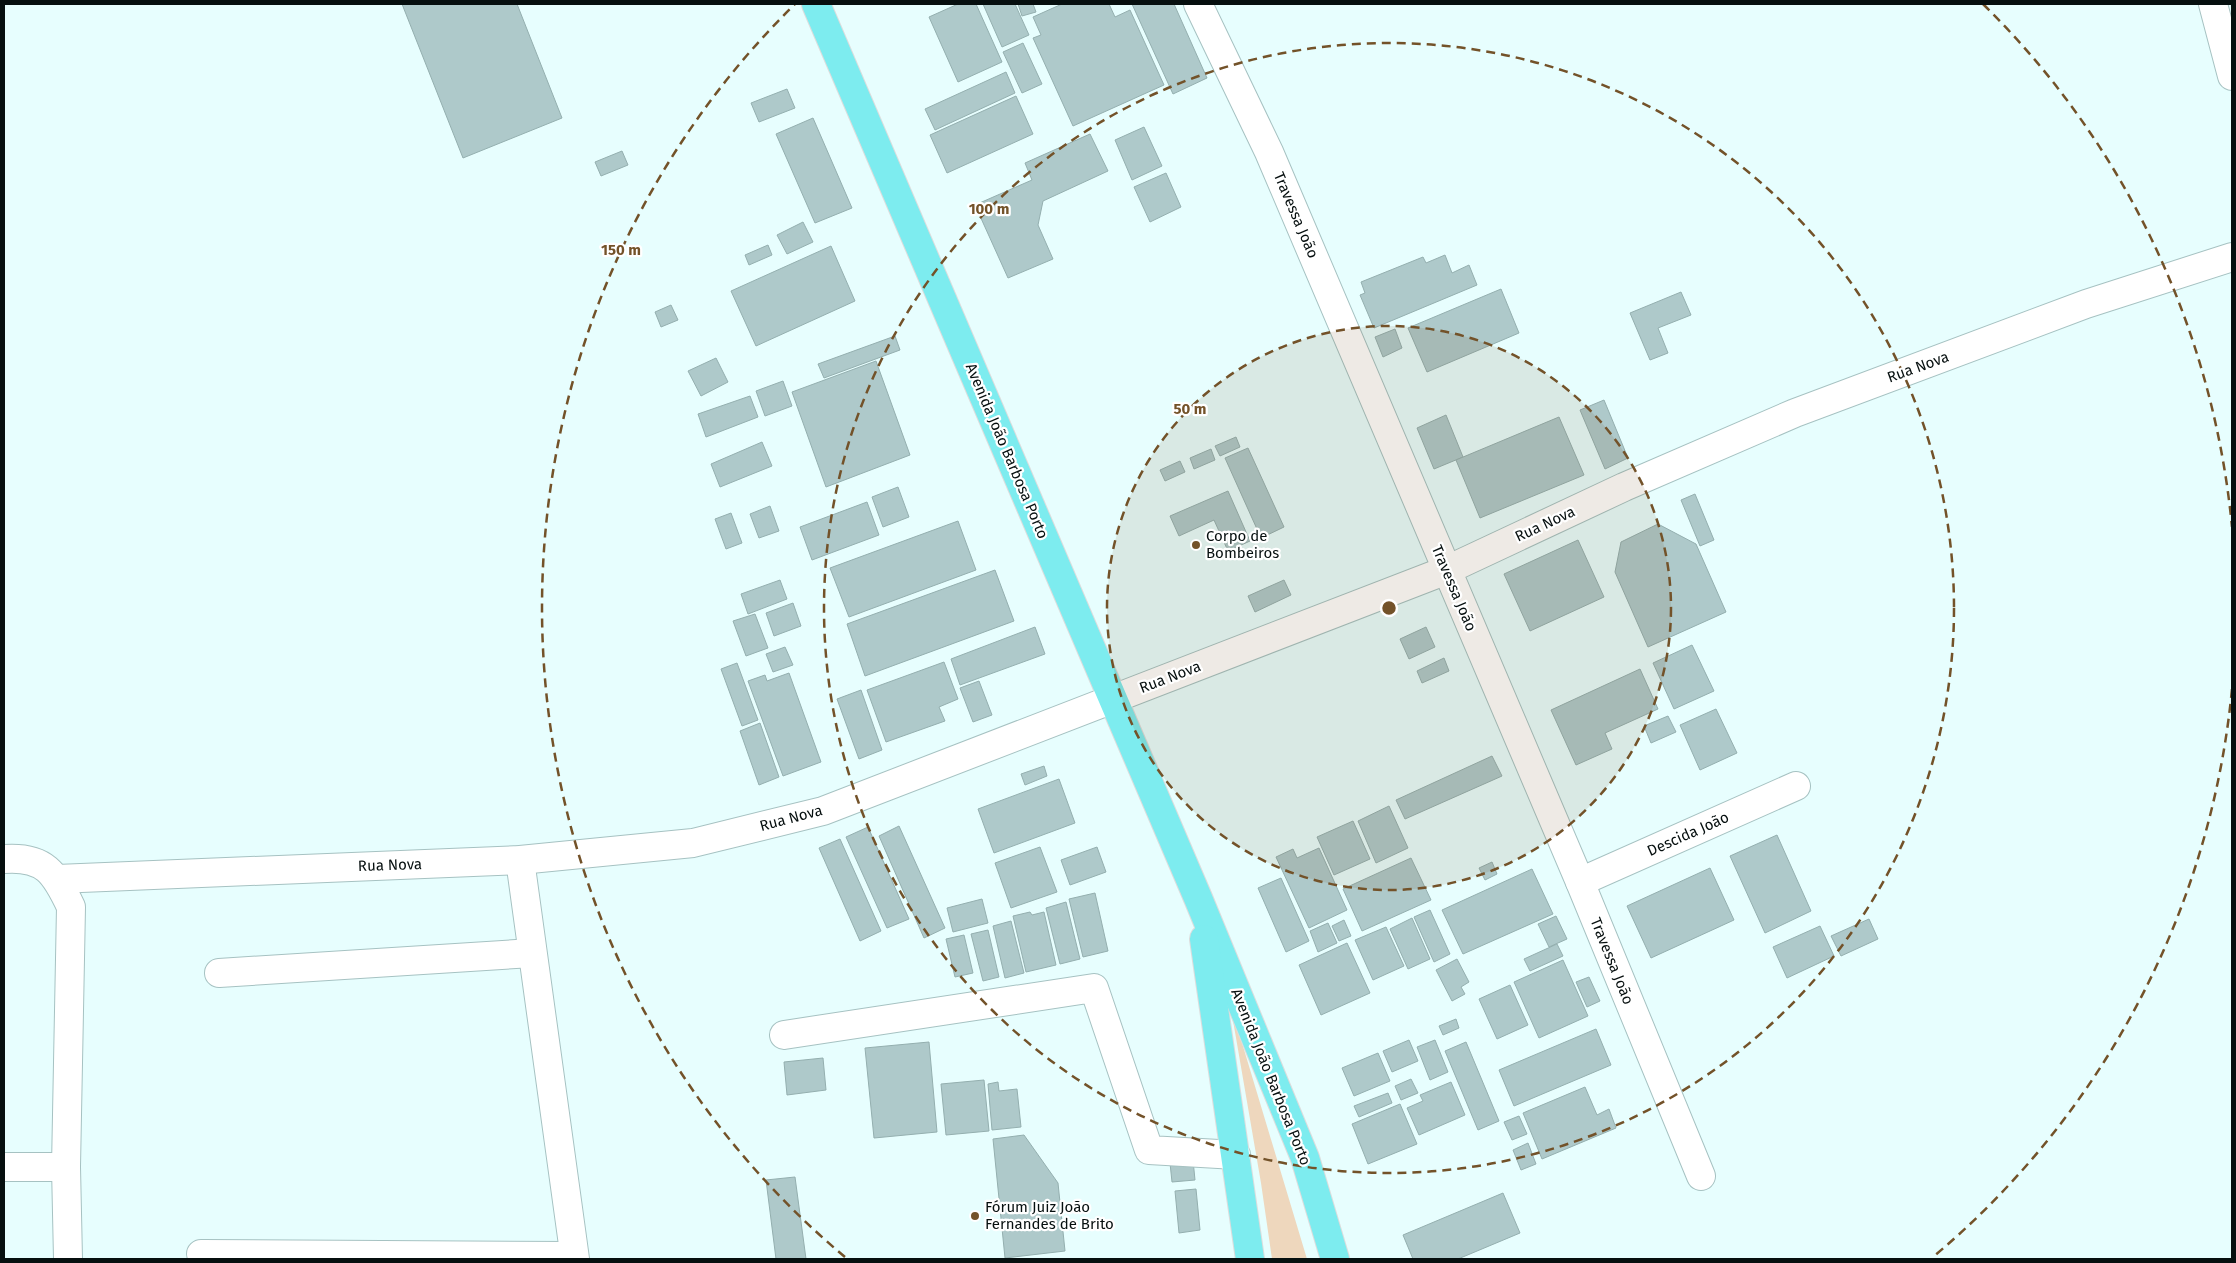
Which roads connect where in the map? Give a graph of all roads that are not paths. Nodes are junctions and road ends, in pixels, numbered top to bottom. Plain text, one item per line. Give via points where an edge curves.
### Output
1 (816, 4) edge
2 (1198, 4) edge
3 (2213, 4) edge
4 (2232, 76) edge
5 (2232, 256) edge
6 (1447, 570) junction
7 (1113, 699) junction
8 (1796, 786) dead end
9 (4, 858) edge
10 (520, 860) junction
11 (57, 879) junction
12 (1580, 882) junction
13 (1198, 898) junction
14 (532, 953) junction
15 (220, 973) dead end
16 (784, 1035) dead end
17 (1236, 1155) junction
18 (66, 1166) junction
19 (4, 1167) edge
20 (1701, 1176) dead end
21 (201, 1254) dead end
22 (574, 1258) edge
23 (68, 1259) edge
24 (1250, 1259) edge
25 (1335, 1259) edge

1 - 7 main road, Avenida João Barbosa Porto
2 - 6 street, Travessa João via 1269,152
3 - 4 street
5 - 6 street, Rua Nova via 2086,304 1794,413 1624,487
6 - 7 street, Rua Nova
6 - 12 street, Travessa João
7 - 10 street, Rua Nova via 823,811 693,843
7 - 13 main road, Avenida João Barbosa Porto
8 - 12 street, Descida João
9 - 11 street via 39,863
10 - 11 street, Rua Nova
10 - 14 street
11 - 18 street via 71,907
12 - 20 street, Travessa João
13 - 17 main road, Avenida João Barbosa Porto
13 - 25 main road, Avenida João Barbosa Porto via 1305,1158
14 - 15 street
14 - 22 street
16 - 17 street via 1094,988 1149,1150
17 - 24 main road, Avenida João Barbosa Porto
18 - 19 street
18 - 23 street
21 - 22 street

